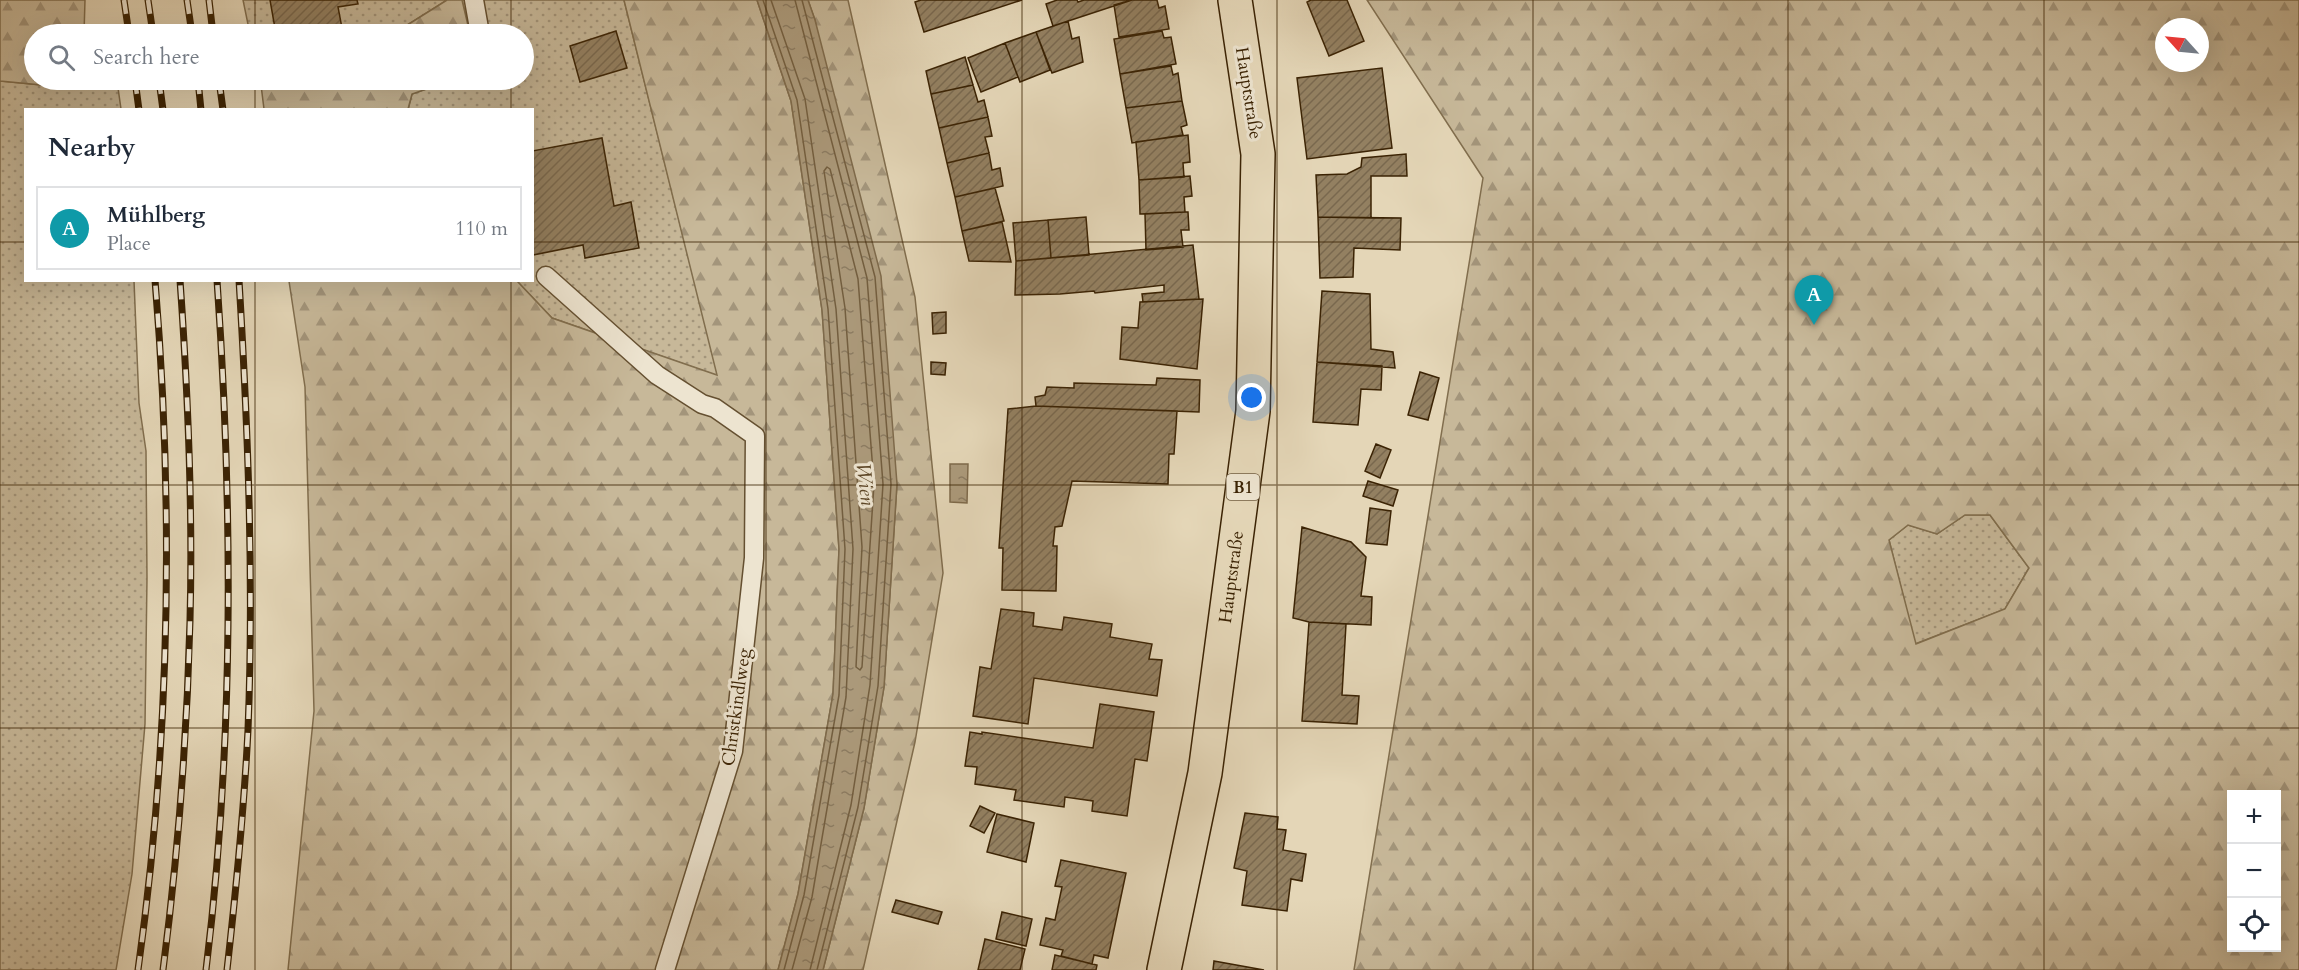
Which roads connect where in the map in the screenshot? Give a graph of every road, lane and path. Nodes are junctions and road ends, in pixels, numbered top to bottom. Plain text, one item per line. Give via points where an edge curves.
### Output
1 (474, 0) edge
2 (1235, 0) edge
3 (478, 24) edge
4 (546, 276) dead end
5 (665, 970) edge
6 (1164, 970) edge

1 - 3 lane
2 - 6 main road, Hauptstraße / B1 via 1258,154 1253,411 1205,773
4 - 5 lane, Christkindlweg via 657,375 755,436 754,558 733,750

